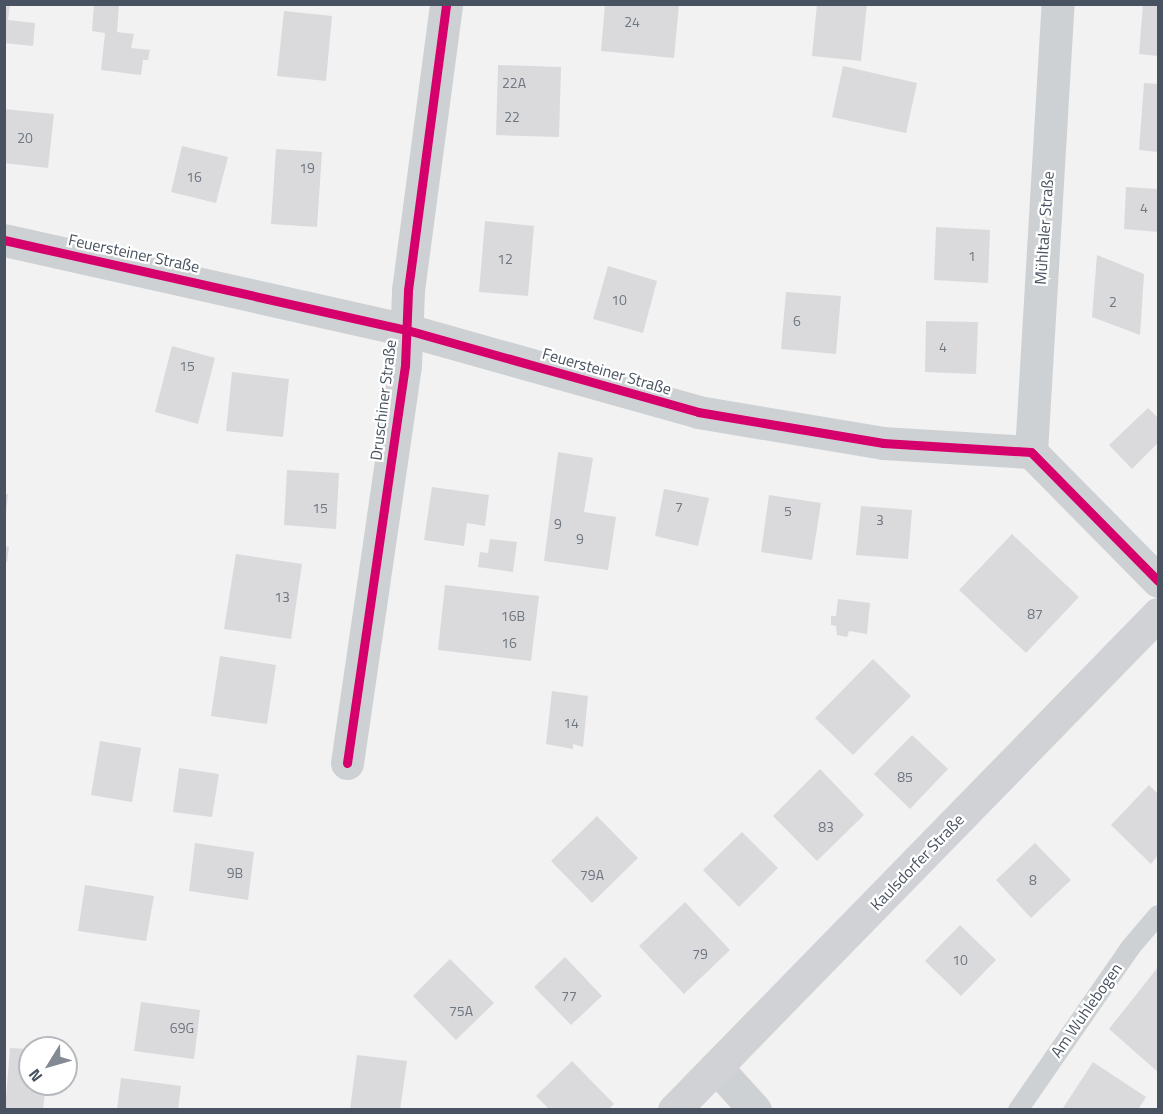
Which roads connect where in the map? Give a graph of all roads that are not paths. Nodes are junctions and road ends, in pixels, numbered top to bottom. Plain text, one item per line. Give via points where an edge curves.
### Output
1 (446, 4) edge
2 (1058, 4) edge
3 (4, 240) edge
4 (407, 330) junction
5 (1030, 452) junction
6 (1158, 581) edge
7 (1158, 614) edge
8 (347, 763) dead end
9 (1158, 915) edge
10 (716, 1067) junction
11 (674, 1110) edge
12 (755, 1110) edge
13 (1018, 1110) edge

1 - 4 street, Druschiner Straße via 408,290
2 - 5 street, Mühltaler Straße
3 - 4 street, Feuersteiner Straße
4 - 5 street, Feuersteiner Straße via 698,412 883,443
4 - 8 street, Druschiner Straße
5 - 6 street
7 - 10 main road, Kaulsdorfer Straße
9 - 13 lane, Am Wuhlebogen via 1130,948
10 - 11 main road, Kaulsdorfer Straße
10 - 12 street

